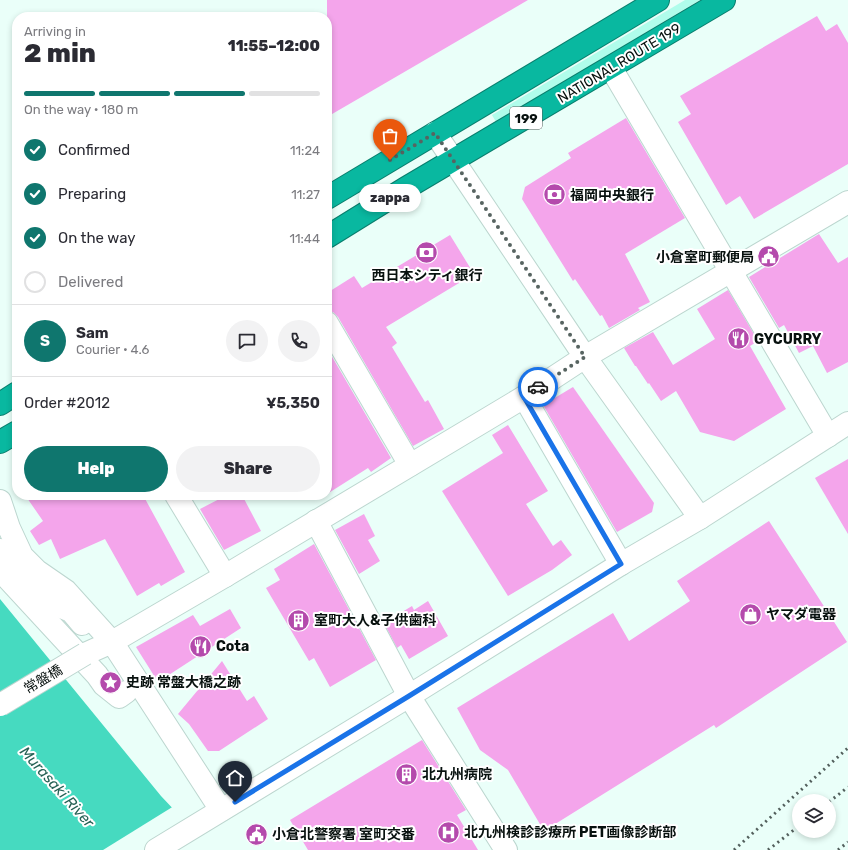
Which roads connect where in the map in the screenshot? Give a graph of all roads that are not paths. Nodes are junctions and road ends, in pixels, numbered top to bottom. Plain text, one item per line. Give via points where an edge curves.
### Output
1 (658, 0) edge
2 (724, 0) edge
3 (611, 68) junction
4 (435, 133) junction
5 (453, 161) junction
6 (332, 195) edge
7 (848, 202) edge
8 (332, 234) edge
9 (732, 272) junction
10 (332, 332) edge
11 (585, 357) junction
12 (12, 396) edge
13 (524, 397) junction
14 (0, 404) edge
15 (848, 423) edge
16 (12, 435) edge
17 (828, 436) junction
18 (0, 442) edge
19 (410, 465) junction
20 (179, 500) edge
21 (0, 501) edge
22 (700, 518) junction
23 (316, 521) junction
24 (0, 550) edge
25 (621, 564) junction
26 (0, 570) edge
27 (225, 576) junction
28 (100, 648) junction
29 (409, 696) junction
30 (0, 705) edge
31 (214, 814) junction
32 (156, 850) edge
33 (506, 850) edge

1 - 4 highway, 199
2 - 3 highway, NATIONAL ROUTE 199 / 199
3 - 5 highway, NATIONAL ROUTE 199 / 199
3 - 9 street
4 - 5 street
4 - 6 highway, 199
5 - 8 highway, NATIONAL ROUTE 199 / 199
5 - 11 street
7 - 9 street, 常盤橋
9 - 11 street, 常盤橋
9 - 17 street
10 - 19 street
11 - 13 street, 常盤橋
11 - 22 street
12 - 14 highway
13 - 19 street, 常盤橋
13 - 25 street
15 - 17 street
16 - 18 highway
17 - 22 street
19 - 23 street, 常盤橋
20 - 27 street
21 - 28 street via 8,528 22,556 37,571 66,591
22 - 25 street
23 - 27 street, 常盤橋
23 - 29 street
24 - 28 street via 27,582 52,603 71,611
25 - 29 street
26 - 28 street via 104,685 119,697 122,685
27 - 28 street, 常盤橋
28 - 30 street, 常盤橋, bridge
28 - 31 street
29 - 31 street
29 - 33 street
31 - 32 street

